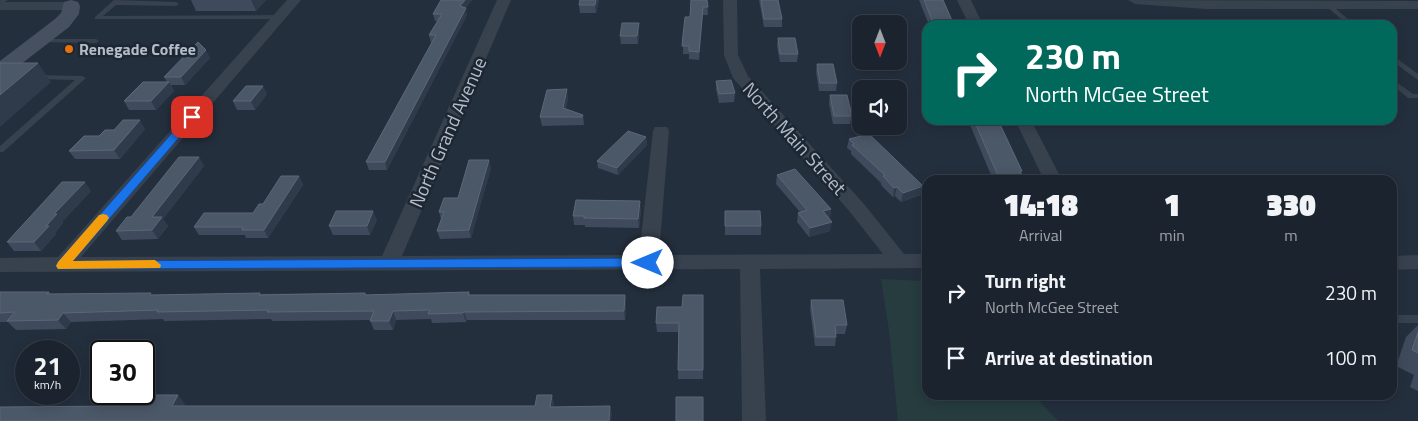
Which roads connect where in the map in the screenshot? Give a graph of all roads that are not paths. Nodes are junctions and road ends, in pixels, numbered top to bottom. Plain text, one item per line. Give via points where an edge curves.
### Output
1 (5, 0) edge
2 (294, 0) edge
3 (504, 0) edge
4 (730, 0) edge
5 (964, 0) edge
6 (1135, 0) edge
7 (116, 2) edge
8 (178, 2) edge
9 (75, 3) edge
10 (0, 5) edge
11 (1328, 5) junction
12 (1418, 5) edge
13 (279, 17) junction
14 (161, 18) junction
15 (974, 20) edge
16 (1346, 20) edge
17 (39, 41) junction
18 (96, 41) dead end
19 (0, 53) edge
20 (1397, 61) edge
21 (2, 74) edge
22 (26, 77) edge
23 (1418, 78) edge
24 (1397, 85) edge
25 (1418, 96) edge
26 (1026, 125) edge
27 (661, 131) dead end
28 (0, 150) edge
29 (1050, 175) edge
30 (899, 261) junction
31 (922, 261) edge
32 (750, 262) junction
33 (1397, 262) edge
34 (1418, 262) edge
35 (389, 263) junction
36 (648, 263) junction
37 (0, 265) edge
38 (62, 266) junction
39 (1397, 319) edge
40 (1418, 319) edge
41 (754, 421) edge

1 - 10 lane
2 - 13 street
3 - 35 street, North Grand Avenue
4 - 30 street, North Main Street via 731,55 741,78 857,208
5 - 15 street
6 - 11 street via 1206,5
7 - 8 lane
7 - 14 lane via 96,18
8 - 14 lane
9 - 10 street
9 - 17 main road via 66,19
9 - 19 main road via 44,20
11 - 12 street
11 - 16 lane
13 - 14 lane
13 - 38 street
17 - 18 lane
17 - 21 main road
20 - 23 lane
22 - 28 lane via 82,78
24 - 25 lane via 1411,96
26 - 29 street
27 - 36 street
30 - 31 street
30 - 32 street
32 - 36 street
32 - 41 street
33 - 34 street
35 - 36 street
35 - 38 street
37 - 38 street
39 - 40 lane

